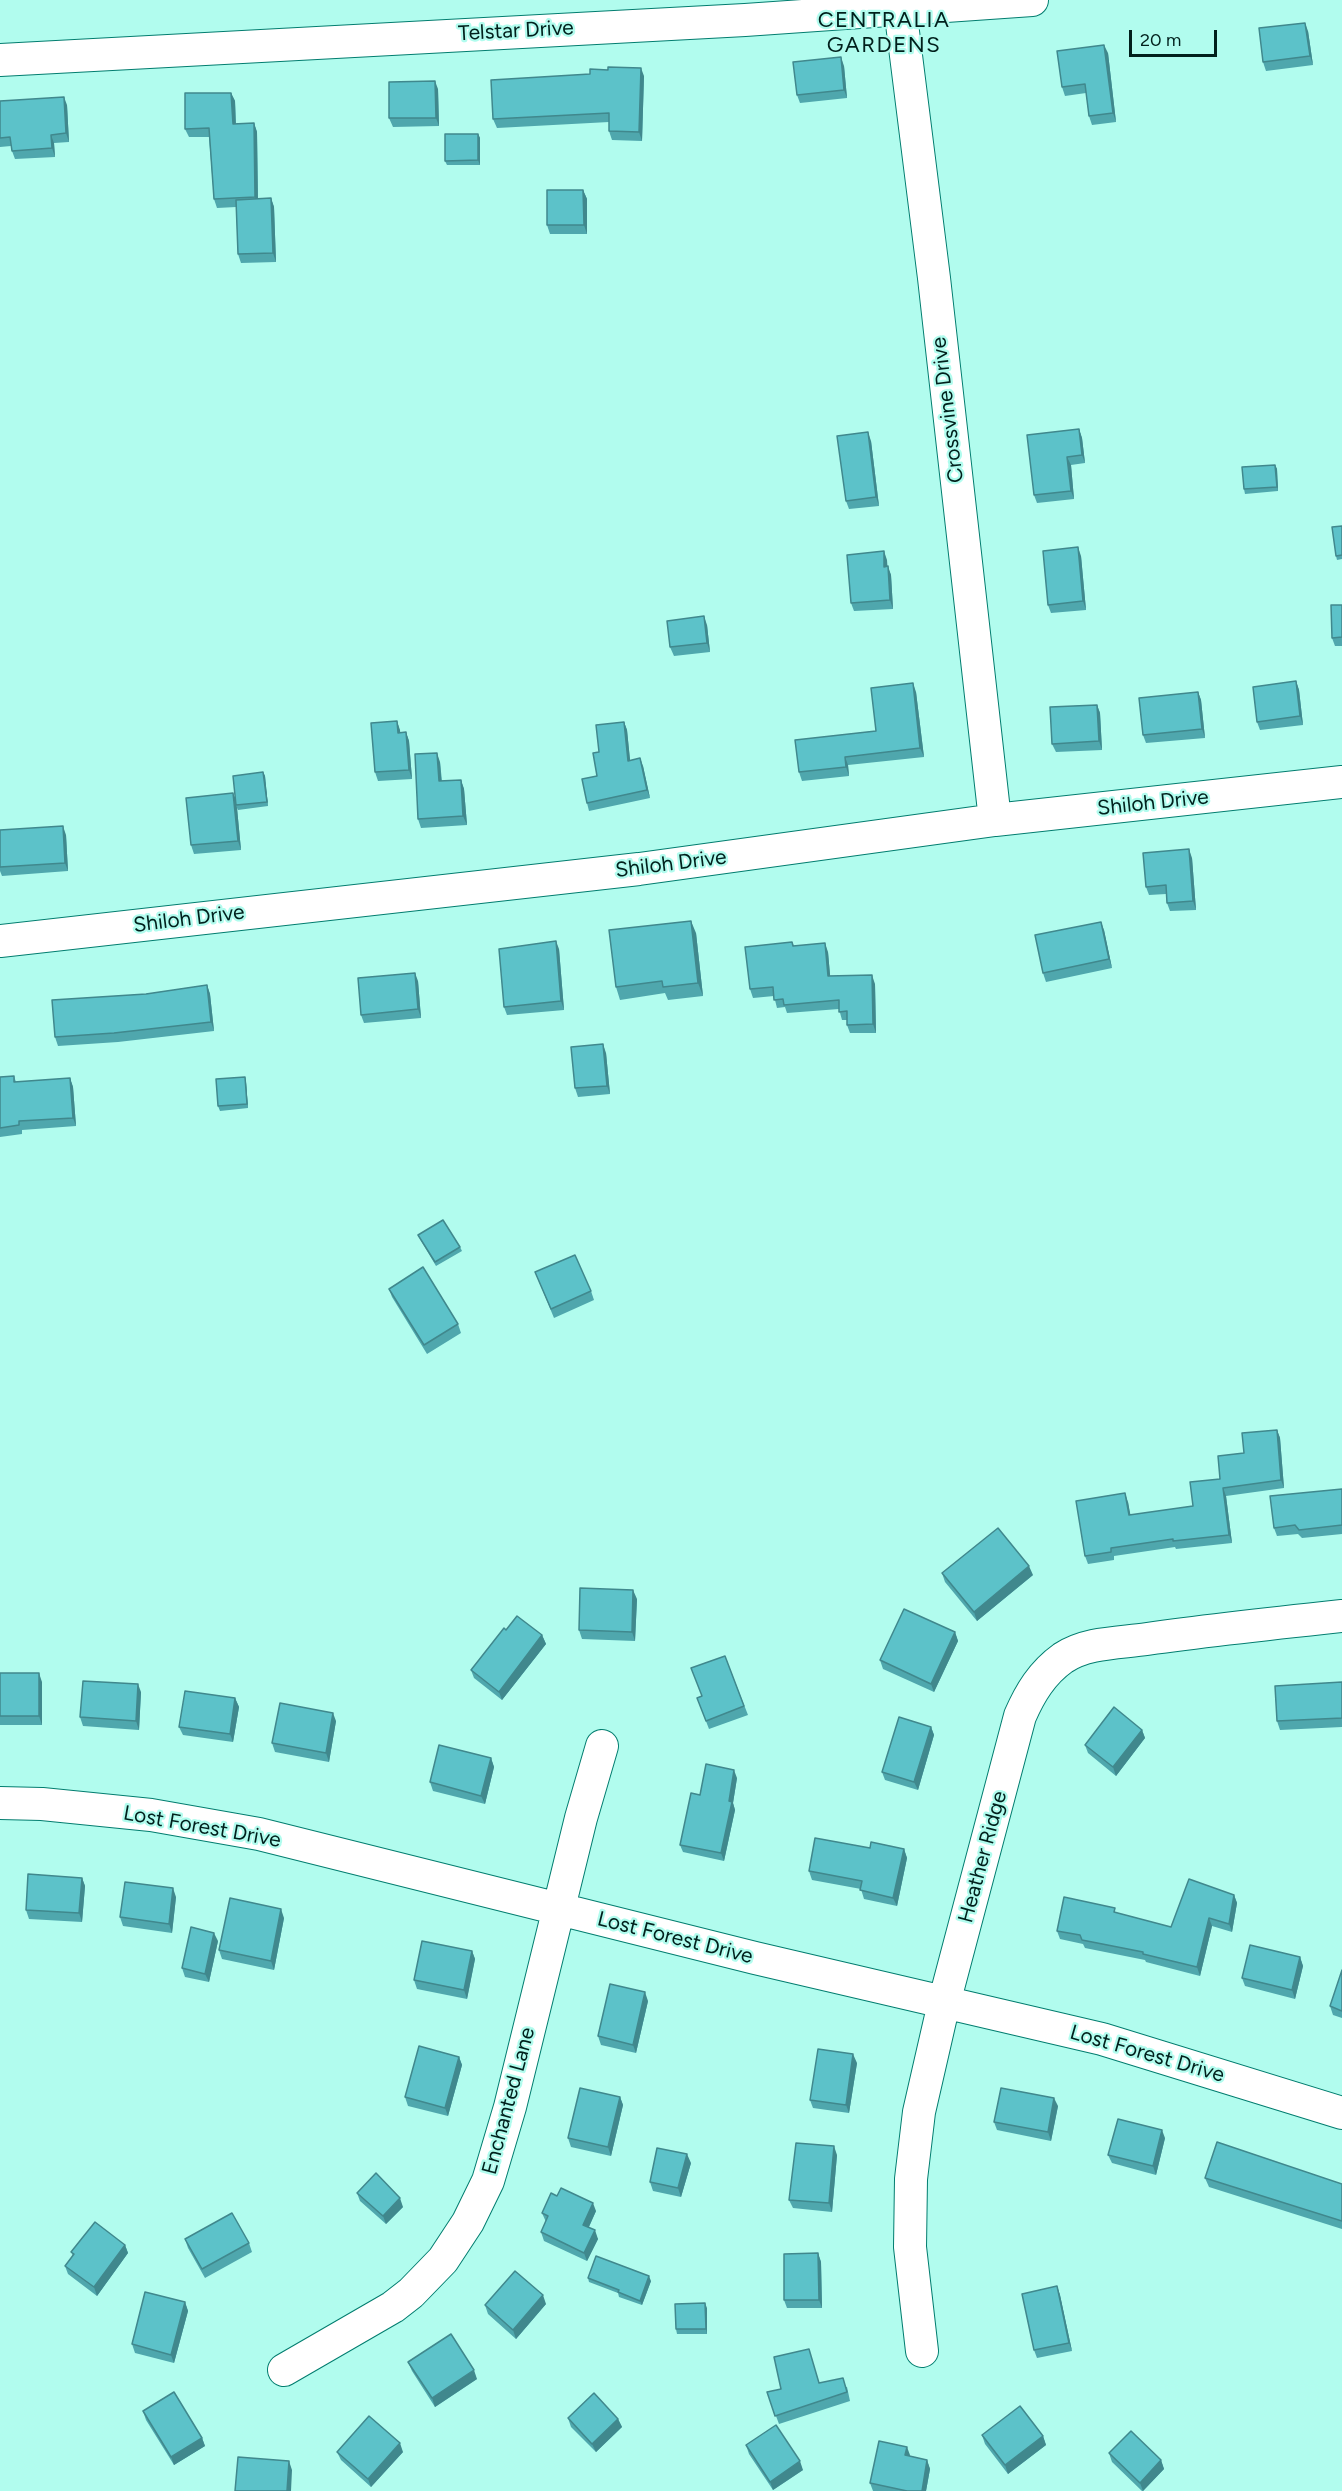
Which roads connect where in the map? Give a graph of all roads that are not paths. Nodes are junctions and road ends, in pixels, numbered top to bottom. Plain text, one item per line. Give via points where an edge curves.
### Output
1 (1032, 0) edge
2 (899, 5) edge
3 (0, 60) edge
4 (1342, 782) edge
5 (995, 820) junction
6 (0, 941) edge
7 (1342, 1616) edge
8 (602, 1746) dead end
9 (0, 1803) edge
10 (558, 1909) junction
11 (944, 2002) junction
12 (1342, 2113) edge
13 (921, 2351) dead end
14 (285, 2370) dead end

1 - 2 street, Telstar Drive
2 - 3 street, Telstar Drive
2 - 5 street, Crossvine Drive
4 - 5 street, Shiloh Drive
5 - 6 street, Shiloh Drive via 639,869
7 - 11 street, Heather Ridge via 1089,1647 1064,1658 1044,1674 1020,1716
8 - 10 street, Enchanted Lane
9 - 10 street, Lost Forest Drive via 151,1815 259,1834
10 - 11 street, Lost Forest Drive
10 - 14 street, Enchanted Lane via 510,2107 488,2181 468,2222 442,2260 411,2293
11 - 12 street, Lost Forest Drive via 1102,2039
11 - 13 street, Heather Ridge via 919,2112 911,2179 910,2247

